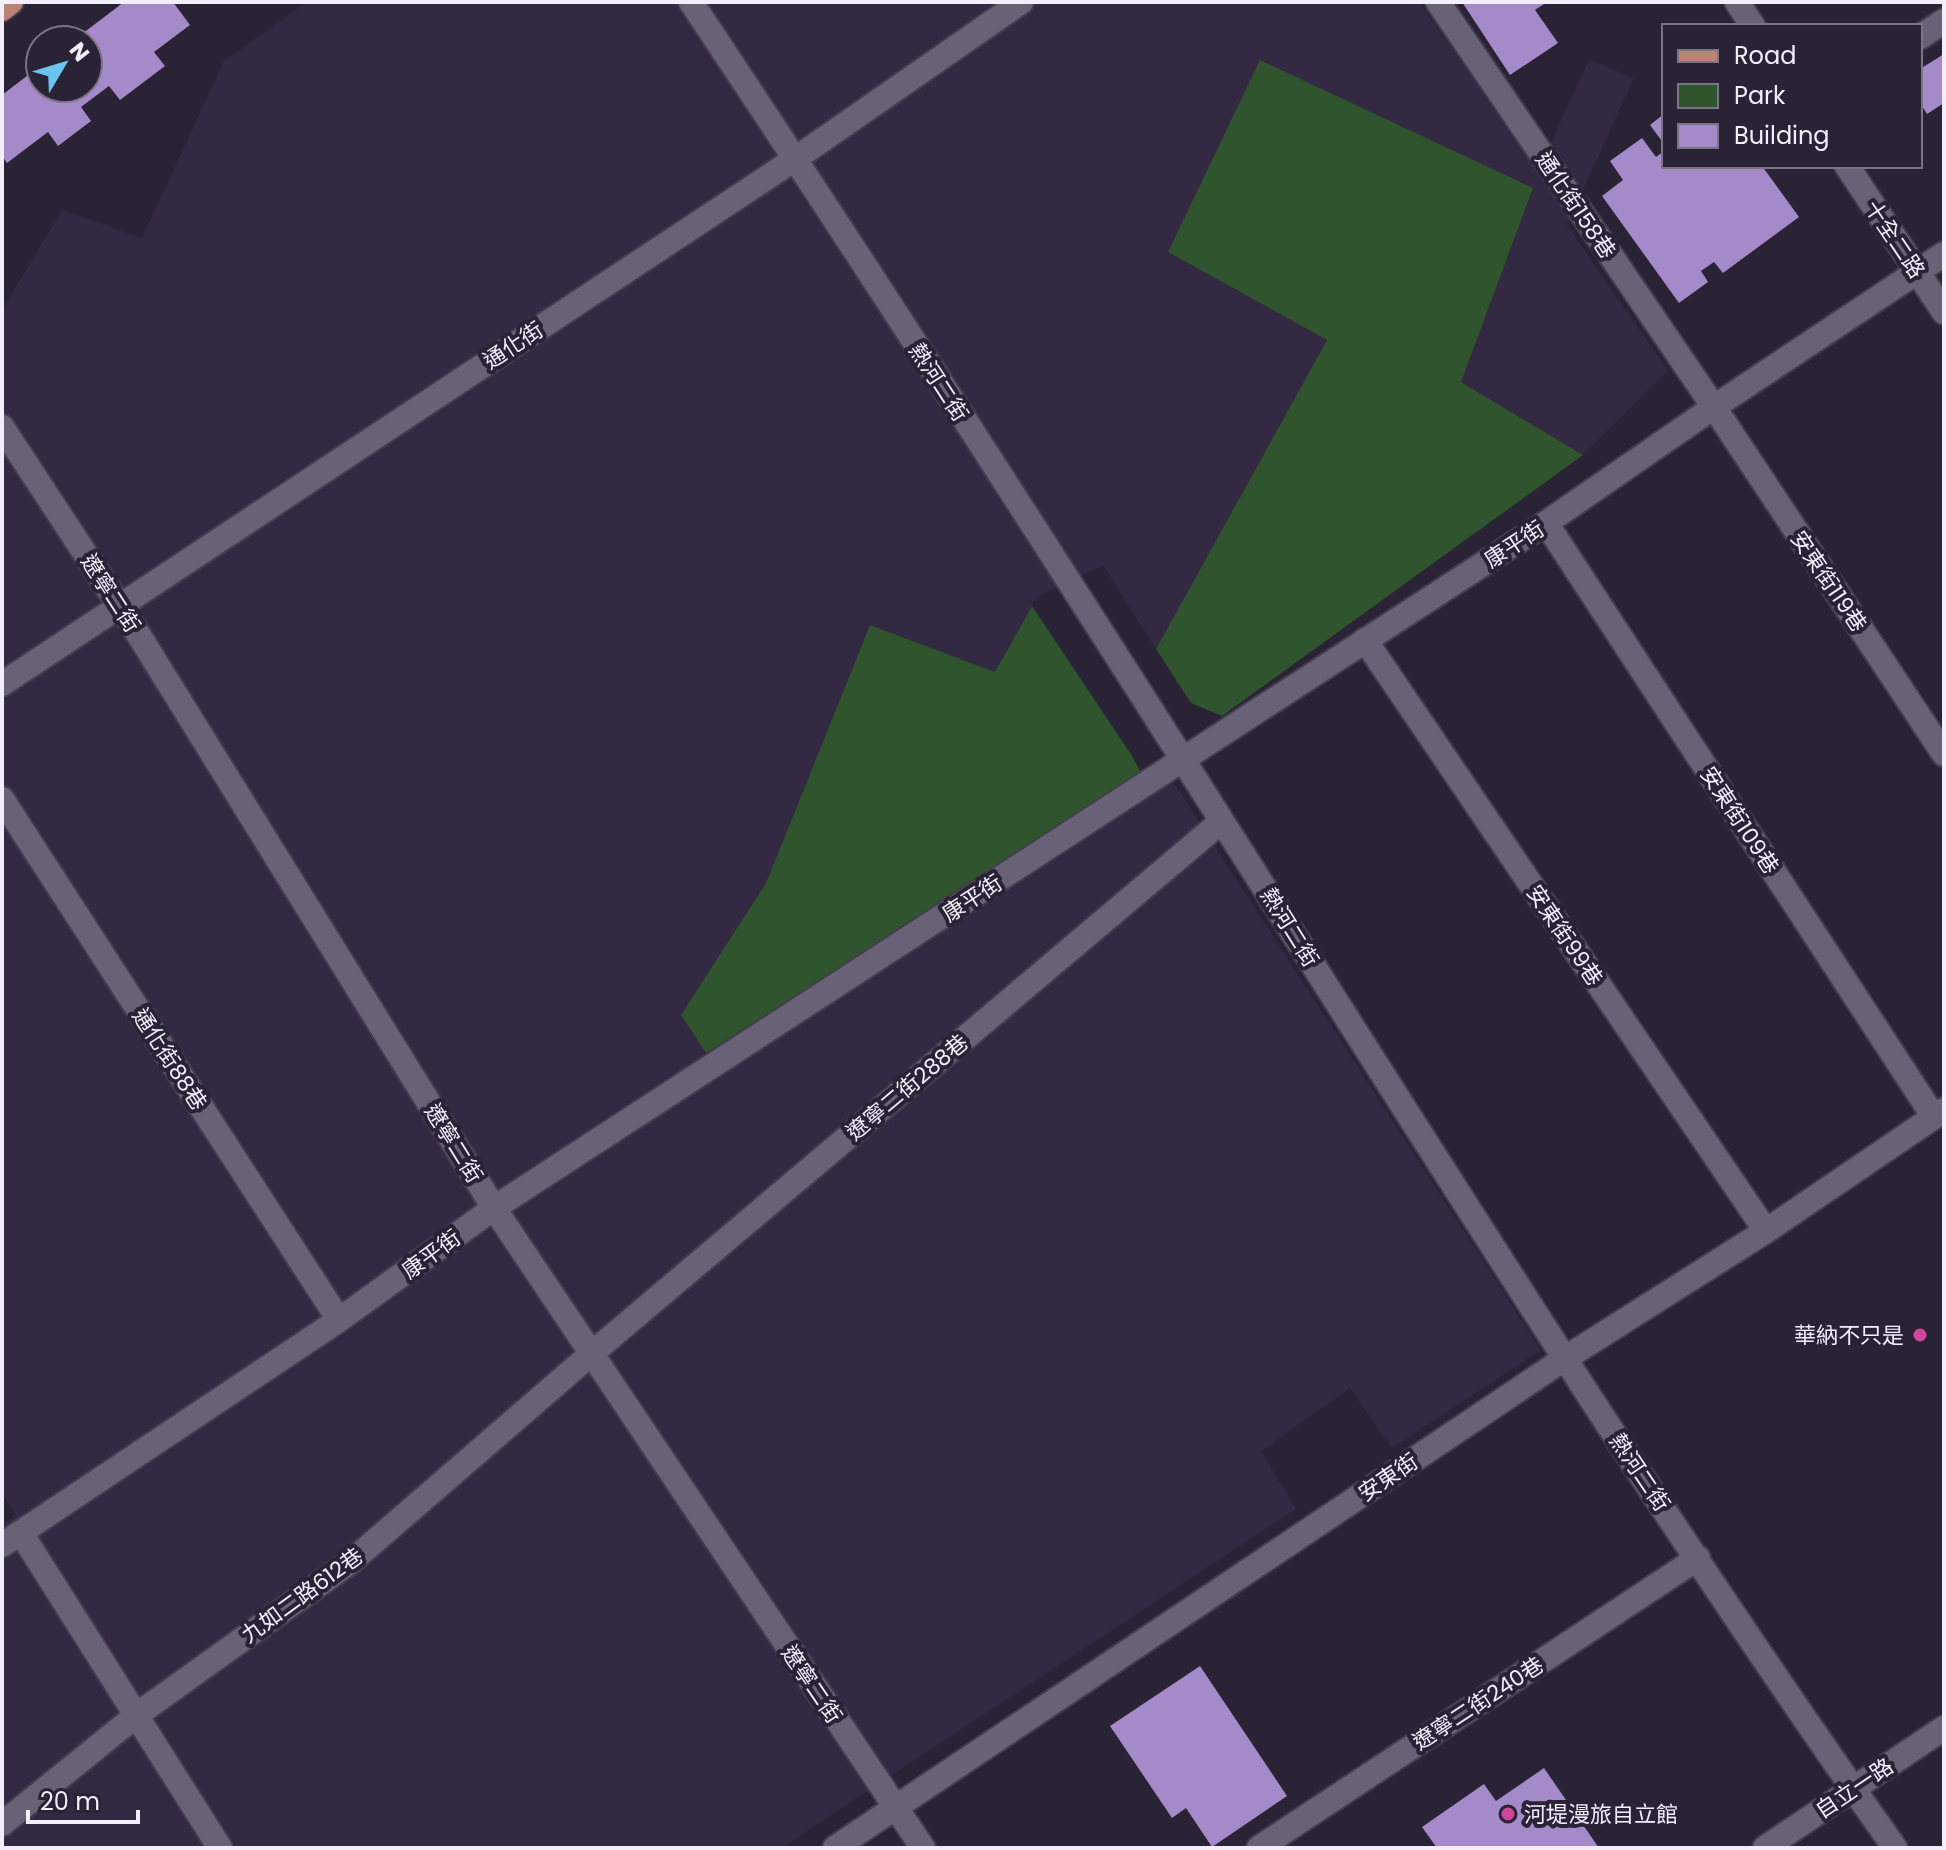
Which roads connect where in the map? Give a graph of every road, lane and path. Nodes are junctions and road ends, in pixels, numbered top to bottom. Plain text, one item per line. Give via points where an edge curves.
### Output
1 (11, 2) edge
2 (691, 2) edge
3 (1021, 2) edge
4 (1438, 2) edge
5 (1737, 2) edge
6 (2, 9) edge
7 (1944, 21) edge
8 (1752, 24) edge
9 (1922, 36) edge
10 (795, 159) junction
11 (1848, 168) edge
12 (1944, 254) edge
13 (1917, 272) junction
14 (1944, 312) edge
15 (1714, 407) junction
16 (6, 442) edge
17 (1546, 523) junction
18 (119, 605) junction
19 (1365, 640) junction
20 (2, 684) edge
21 (1944, 754) edge
22 (1182, 762) junction
23 (2, 799) edge
24 (1222, 821) junction
25 (1939, 1114) edge
26 (494, 1208) junction
27 (1766, 1231) junction
28 (339, 1320) junction
29 (591, 1354) junction
30 (1564, 1359) junction
31 (12, 1539) edge
32 (1698, 1558) junction
33 (138, 1714) junction
34 (1944, 1728) edge
35 (1852, 1788) junction
36 (894, 1807) junction
37 (2, 1824) edge
38 (220, 1848) edge
39 (835, 1848) edge
40 (923, 1848) edge
41 (1259, 1848) edge
42 (1765, 1848) edge
43 (1895, 1848) edge

1 - 6 main road
2 - 10 street, 熱河二街
3 - 10 street, 通化街
4 - 15 street, 通化街158巷
5 - 8 street
7 - 9 street
10 - 18 street, 通化街
10 - 22 street, 熱河二街
11 - 13 street, 十全二路
12 - 13 street, 康平街
13 - 14 street, 十全二路
13 - 15 street, 康平街
15 - 17 street, 康平街
15 - 21 street, 安東街119巷
16 - 18 street, 遼寧二街
17 - 19 street, 康平街
17 - 25 street, 安東街109巷
18 - 20 street, 通化街
18 - 26 street, 遼寧二街
19 - 22 street, 康平街
19 - 27 street, 安東街99巷
22 - 24 street, 熱河二街
22 - 26 street, 康平街
23 - 28 street, 通化街88巷
24 - 29 street, 遼寧二街288巷
24 - 30 street, 熱河二街
25 - 27 street, 安東街
26 - 28 street, 康平街
26 - 29 street, 遼寧二街
27 - 30 street, 安東街
28 - 31 street, 康平街
29 - 33 street, 九如二路612巷 via 353,1560
29 - 36 street, 遼寧二街
30 - 32 street, 熱河二街
30 - 36 street, 安東街
31 - 33 street
32 - 35 street, 熱河二街
32 - 41 street, 遼寧二街240巷
33 - 37 street, 九如二路612巷
33 - 38 street
34 - 35 street, 自立一路
35 - 42 street, 自立一路
35 - 43 street, 熱河二街
36 - 39 street, 安東街
36 - 40 street, 遼寧二街

